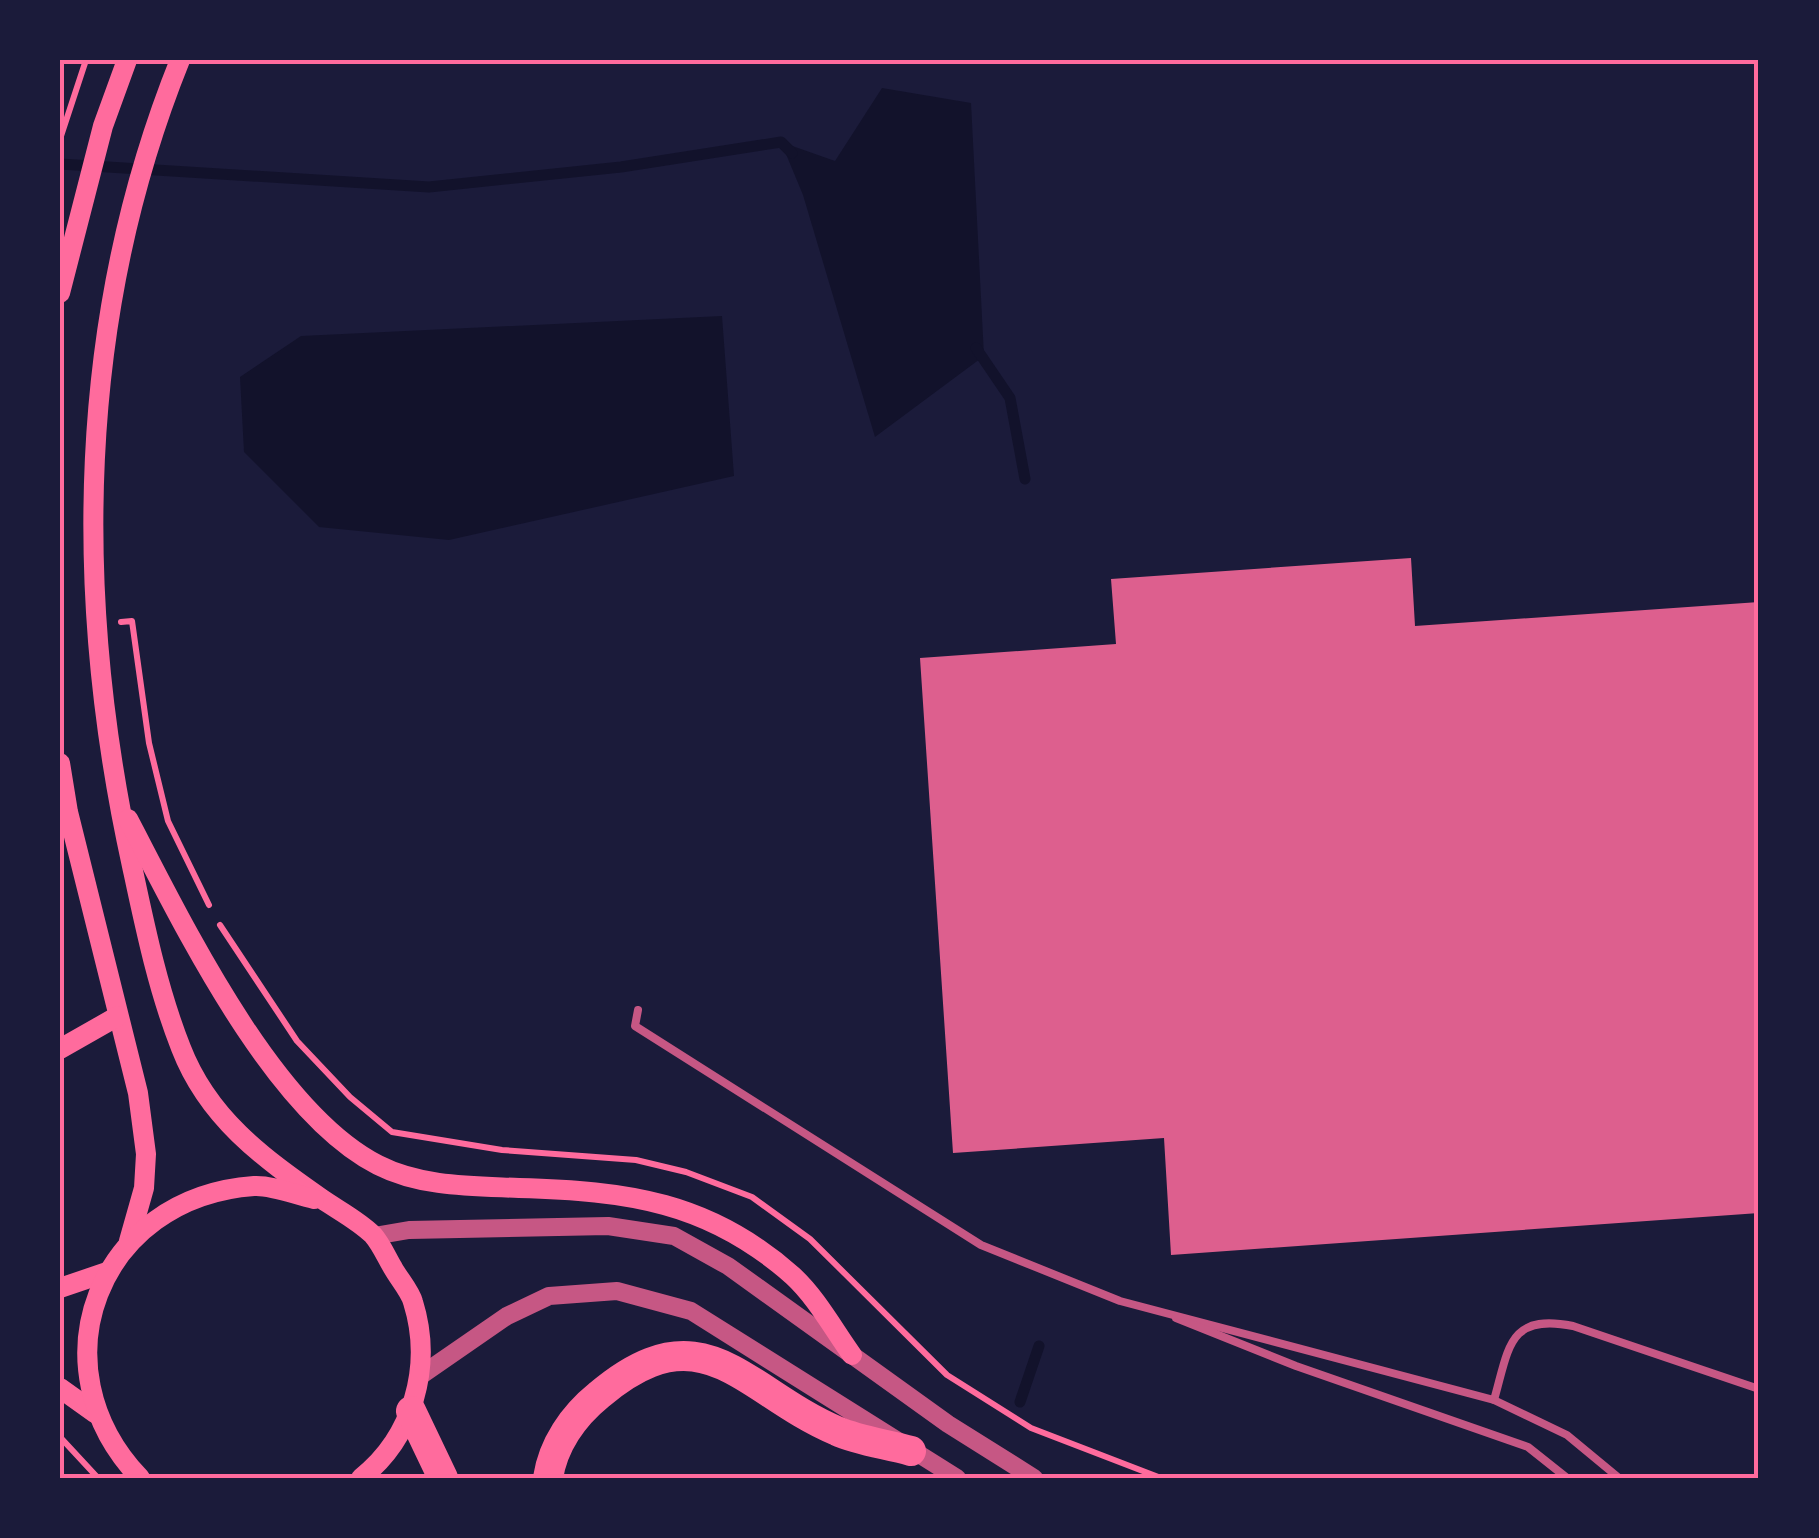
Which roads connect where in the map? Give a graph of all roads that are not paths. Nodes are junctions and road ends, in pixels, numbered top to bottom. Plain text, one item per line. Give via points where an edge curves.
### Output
1 (180, 60) edge
2 (124, 66) edge
3 (60, 293) edge
4 (60, 763) edge
5 (116, 795) junction
6 (638, 1010) dead end
7 (118, 1016) junction
8 (60, 1049) edge
9 (326, 1202) junction
10 (374, 1236) junction
11 (129, 1242) junction
12 (107, 1272) junction
13 (60, 1288) edge
14 (1142, 1304) junction
15 (852, 1354) junction
16 (420, 1376) junction
17 (60, 1388) edge
18 (1759, 1389) edge
19 (1494, 1400) junction
20 (411, 1411) junction
21 (96, 1413) junction
22 (911, 1451) junction
23 (379, 1469) edge
24 (140, 1478) edge
25 (361, 1478) edge
26 (443, 1478) edge
27 (548, 1478) edge
28 (957, 1478) edge
29 (1034, 1478) edge
30 (1567, 1478) edge
31 (1619, 1478) edge

1 - 5 main road via 128,229 108,320 92,480 94,624
2 - 3 main road
4 - 7 main road
5 - 9 main road via 162,987 202,1091 252,1150
5 - 15 main road via 209,971 339,1140 378,1165 434,1182 597,1190 689,1209 795,1278
6 - 14 lane via 635,1026 981,1245
7 - 8 main road
7 - 11 main road via 146,1154
9 - 10 main road
9 - 11 main road via 256,1186 187,1200
10 - 15 street via 608,1226 674,1236
10 - 16 main road via 413,1301
11 - 12 main road
12 - 13 main road
12 - 21 main road via 90,1318 85,1366
14 - 19 lane
14 - 30 lane via 1528,1447
15 - 29 street
16 - 20 main road
16 - 22 street via 507,1316 549,1296 616,1292 691,1311
17 - 21 main road
18 - 19 lane via 1545,1320 1510,1341
19 - 31 lane via 1567,1436
20 - 23 main road
20 - 26 highway
21 - 24 main road via 117,1454
22 - 27 highway via 836,1431 738,1370 692,1356 650,1360 590,1402 567,1429
22 - 28 street
23 - 25 main road

